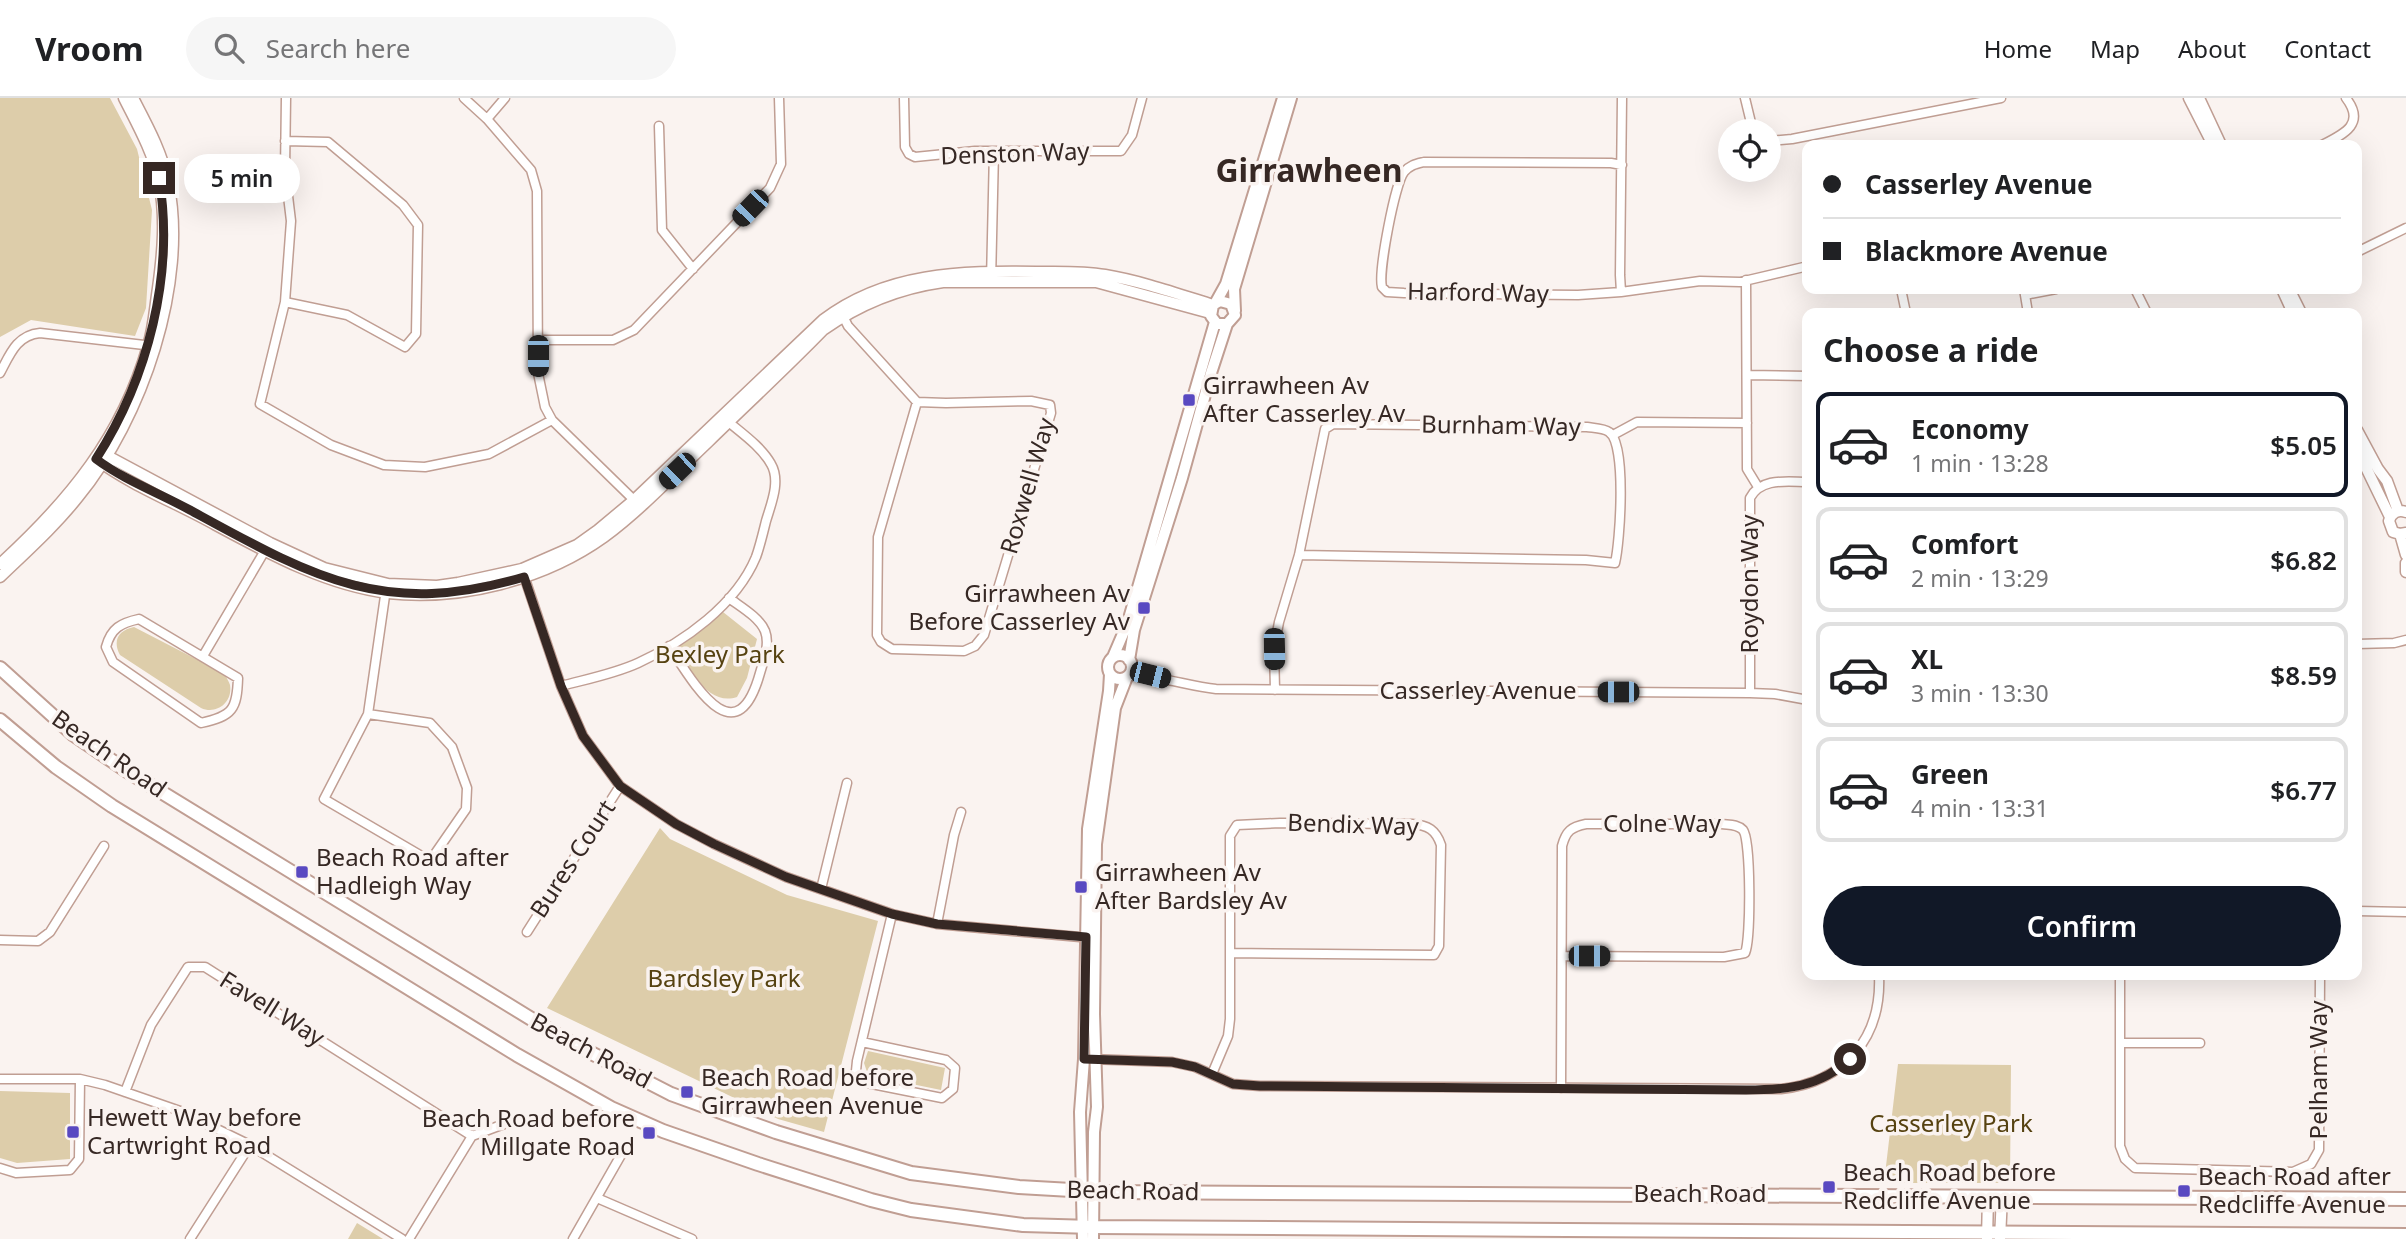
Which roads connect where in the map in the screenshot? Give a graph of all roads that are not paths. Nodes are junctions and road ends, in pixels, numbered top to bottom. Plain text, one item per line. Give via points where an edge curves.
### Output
1 (124, 98) edge
2 (133, 98) edge
3 (286, 98) edge
4 (464, 98) edge
5 (505, 98) edge
6 (779, 98) edge
7 (904, 98) edge
8 (1142, 98) edge
9 (1283, 98) edge
10 (1291, 98) edge
11 (1622, 98) edge
12 (1745, 98) edge
13 (2001, 98) edge
14 (2189, 98) edge
15 (2199, 98) edge
16 (2346, 98) edge
17 (487, 119) junction
18 (1750, 119) edge
19 (659, 126) dead end
20 (1781, 140) edge
21 (2210, 140) edge
22 (2219, 140) edge
23 (2332, 140) edge
24 (285, 141) junction
25 (994, 151) junction
26 (1622, 165) junction
27 (2406, 228) edge
28 (2362, 250) edge
29 (1802, 267) edge
30 (692, 269) junction
31 (991, 276) junction
32 (1746, 280) junction
33 (1621, 292) junction
34 (285, 302) junction
35 (1213, 310) junction
36 (1235, 311) junction
37 (841, 313) junction
38 (1227, 324) junction
39 (538, 340) junction
40 (152, 346) junction
41 (0, 373) edge
42 (1747, 374) junction
43 (1802, 376) edge
44 (916, 401) junction
45 (726, 419) junction
46 (552, 420) junction
47 (1747, 422) junction
48 (1613, 436) junction
49 (2362, 439) edge
50 (2362, 457) edge
51 (101, 458) junction
52 (1802, 482) edge
53 (1758, 487) junction
54 (637, 503) junction
55 (2398, 514) edge
56 (2403, 534) edge
57 (267, 547) junction
58 (1299, 555) junction
59 (2406, 555) edge
60 (2406, 563) edge
61 (0, 564) edge
62 (2406, 572) edge
63 (523, 573) junction
64 (0, 577) edge
65 (387, 588) junction
66 (729, 598) junction
67 (2406, 640) edge
68 (2362, 644) edge
69 (668, 646) junction
70 (203, 656) junction
71 (1113, 657) junction
72 (0, 668) edge
73 (1129, 669) junction
74 (1110, 674) junction
75 (561, 686) junction
76 (1275, 690) junction
77 (1750, 693) junction
78 (1802, 699) edge
79 (368, 714) junction
80 (0, 720) edge
81 (847, 783) dead end
82 (620, 786) junction
83 (961, 812) dead end
84 (104, 846) dead end
85 (821, 888) junction
86 (2362, 911) edge
87 (2406, 912) edge
88 (892, 914) junction
89 (937, 924) junction
90 (527, 932) dead end
91 (1090, 938) junction
92 (0, 940) edge
93 (1230, 954) junction
94 (1562, 956) junction
95 (1879, 980) edge
96 (2120, 980) edge
97 (2320, 980) edge
98 (862, 1042) junction
99 (2120, 1043) junction
100 (2200, 1043) dead end
101 (1089, 1059) junction
102 (1212, 1074) junction
103 (0, 1079) edge
104 (80, 1079) junction
105 (1561, 1088) junction
106 (125, 1092) junction
107 (504, 1124) dead end
108 (472, 1136) junction
109 (250, 1145) junction
110 (621, 1155) dead end
111 (0, 1168) edge
112 (1088, 1191) junction
113 (1988, 1196) junction
114 (2002, 1196) junction
115 (597, 1198) junction
116 (2406, 1199) edge
117 (1088, 1233) edge
118 (1994, 1235) edge
119 (2406, 1235) edge
120 (190, 1239) edge
121 (402, 1239) edge
122 (409, 1239) edge
123 (573, 1239) edge
124 (692, 1239) edge

1 - 40 street via 149,150 162,199 162,255
2 - 40 street via 164,165 172,206 171,254
3 - 24 street
4 - 17 street
5 - 17 street
6 - 30 street via 781,164 770,188
7 - 25 street, Denston Way via 908,154 925,157
8 - 25 street, Denston Way via 1132,135 1121,151
9 - 35 main road via 1226,284
10 - 36 main road via 1234,289
11 - 26 street
12 - 18 street
13 - 20 street
14 - 21 street
15 - 22 street
16 - 23 street via 2354,111 2353,121 2348,132
17 - 39 street via 531,170 537,191
19 - 30 street via 662,230
24 - 34 street via 292,221
24 - 34 street via 328,142 403,205 418,225 416,334 405,347 347,315
25 - 31 street
26 - 33 street
26 - 33 street, Harford Way via 1413,165 1405,170 1398,188 1380,281 1387,292
27 - 28 street
29 - 32 street
30 - 39 street via 634,330 612,340
31 - 35 street via 1096,282
31 - 37 street via 924,285
32 - 33 street
32 - 42 street
34 - 46 street via 260,404 331,445 384,465 425,467 489,454
35 - 36 main road via 1228,301
35 - 38 main road via 1221,325
35 - 71 main road via 1128,622
36 - 38 main road
37 - 44 street
37 - 45 street
38 - 73 main road via 1134,630
39 - 46 street via 540,392
40 - 41 street via 30,334 16,344
40 - 51 street via 135,406
42 - 43 street
42 - 47 street
44 - 44 street, Roxwell Way via 878,537 877,635 892,649 964,650 984,635 1050,405
45 - 54 street
45 - 66 street via 760,450 776,476 755,557
46 - 54 street
47 - 48 street via 1637,422
47 - 53 street via 1747,469
48 - 58 street, Burnham Way via 1587,427 1333,424 1325,429
48 - 58 street, Burnham Way via 1620,458 1615,563
49 - 55 street via 2388,481
50 - 55 street
51 - 57 street
51 - 61 street
51 - 64 street via 79,497
52 - 53 street, Roydon Way
53 - 77 street, Roydon Way via 1748,509
54 - 63 street via 605,536 582,551
55 - 56 street via 2391,529
56 - 59 street
57 - 65 street via 320,575
57 - 70 street
58 - 76 street, Burnham Way via 1274,649
60 - 62 street
63 - 65 street via 441,594
63 - 75 street
65 - 79 street
66 - 69 street
66 - 69 street via 756,619 767,640 756,688 742,710 732,712 709,702
67 - 68 street
69 - 75 street via 638,663
70 - 70 street via 139,619 124,622 109,633 106,647 122,670 201,723 222,718 237,701 238,677
71 - 73 main road via 1122,656
71 - 74 main road via 1108,663
72 - 112 main road, Beach Road via 74,735 127,771 500,1001 671,1094 911,1173
73 - 74 main road via 1119,679
73 - 76 street, Casserley Avenue via 1200,688
73 - 91 main road via 1115,708 1098,822
74 - 91 main road via 1088,829
75 - 82 street via 583,736
76 - 77 street, Casserley Avenue
77 - 78 street, Casserley Avenue
79 - 79 street via 430,723 452,747 467,788 466,809 430,861 324,799
80 - 117 main road, Beach Road via 112,806 611,1108 713,1149 898,1207
81 - 85 street
82 - 85 street via 714,844
82 - 90 street, Bures Court
83 - 89 street
84 - 92 street via 50,932 38,941
85 - 88 street
86 - 87 street
88 - 89 street
88 - 98 street
89 - 91 street
91 - 101 main road
93 - 93 street, Bendix Way via 1434,955 1439,946 1438,838 1424,825 1412,824 1237,825 1230,836
93 - 102 street, Bendix Way via 1228,1036
94 - 94 street, Colne Way via 1724,957 1745,953 1749,937 1748,853 1742,828 1586,824 1570,829 1562,846
94 - 105 street, Colne Way
95 - 105 street via 1877,1007 1868,1034 1843,1066 1809,1085 1764,1090
96 - 99 street, Pelham Way
97 - 99 street, Pelham Way via 2319,1150 2311,1164 2293,1172 2135,1168 2120,1151
98 - 98 street via 946,1060 955,1069 953,1090 942,1098 867,1083 856,1071
99 - 100 street
101 - 102 street via 1172,1062
101 - 112 main road via 1097,1107
101 - 112 main road via 1080,1112
102 - 105 street via 1233,1084 1260,1086
103 - 104 street
104 - 106 street
104 - 111 street via 79,1159 70,1170 16,1172
106 - 108 street, Favell Way via 151,1026 188,967 205,967
106 - 109 street via 180,1111
107 - 108 street
108 - 122 street
109 - 120 street
109 - 121 street
110 - 115 street
112 - 113 main road, Beach Road
112 - 117 main road
113 - 114 main road, Beach Road
113 - 118 street
114 - 116 main road, Beach Road
114 - 118 street
115 - 123 street
115 - 124 street
117 - 118 main road, Beach Road
118 - 119 main road, Beach Road

